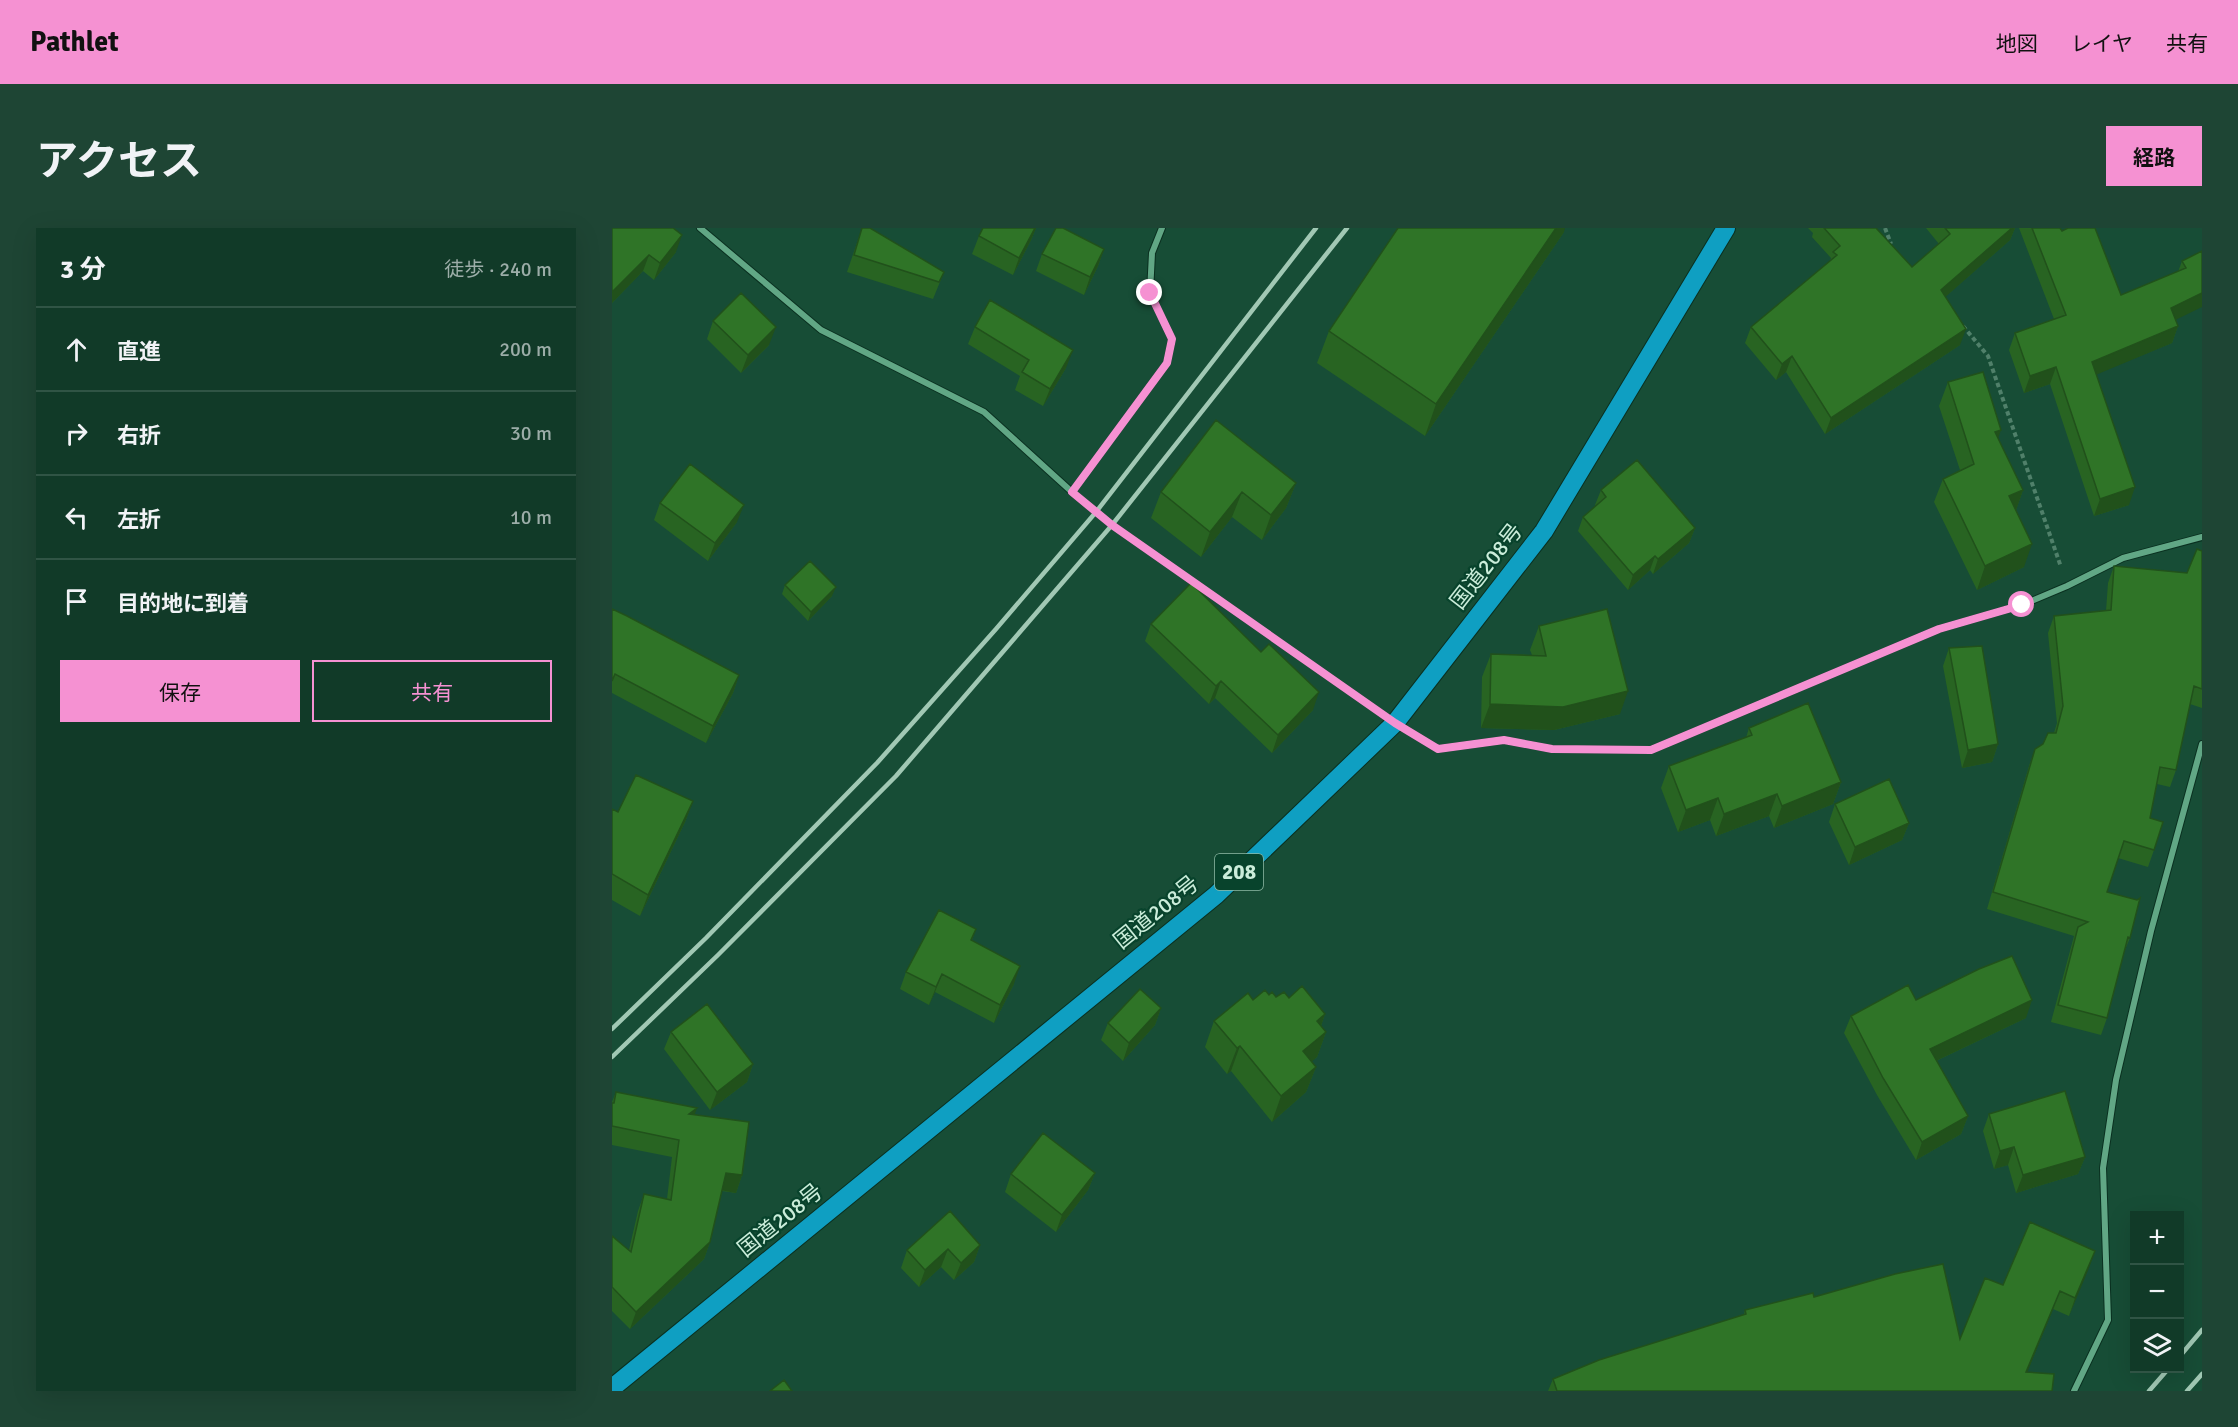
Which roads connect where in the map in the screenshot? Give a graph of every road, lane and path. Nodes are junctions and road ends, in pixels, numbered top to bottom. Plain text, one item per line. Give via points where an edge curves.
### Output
1 (700, 228) edge
2 (1162, 228) edge
3 (1726, 228) edge
4 (1885, 228) edge
5 (1896, 250) edge
6 (1960, 323) edge
7 (1072, 492) junction
8 (2202, 537) edge
9 (2067, 586) junction
10 (1395, 723) junction
11 (2202, 744) edge
12 (612, 1388) edge
13 (2074, 1391) edge

1 - 7 street via 821,330 984,412
2 - 7 street via 1152,253 1150,293 1172,339 1167,363
3 - 10 highway, 国道208号 / 208 via 1544,531
4 - 5 path via 1888,242
6 - 9 path via 1988,356
7 - 10 street via 1112,525
8 - 9 street via 2123,558
9 - 10 street via 2022,605 1939,629 1651,750 1552,749 1504,740 1438,749
10 - 12 highway, 国道208号 / 208 via 1216,895
11 - 13 street via 2151,931 2116,1080 2103,1168 2108,1320

